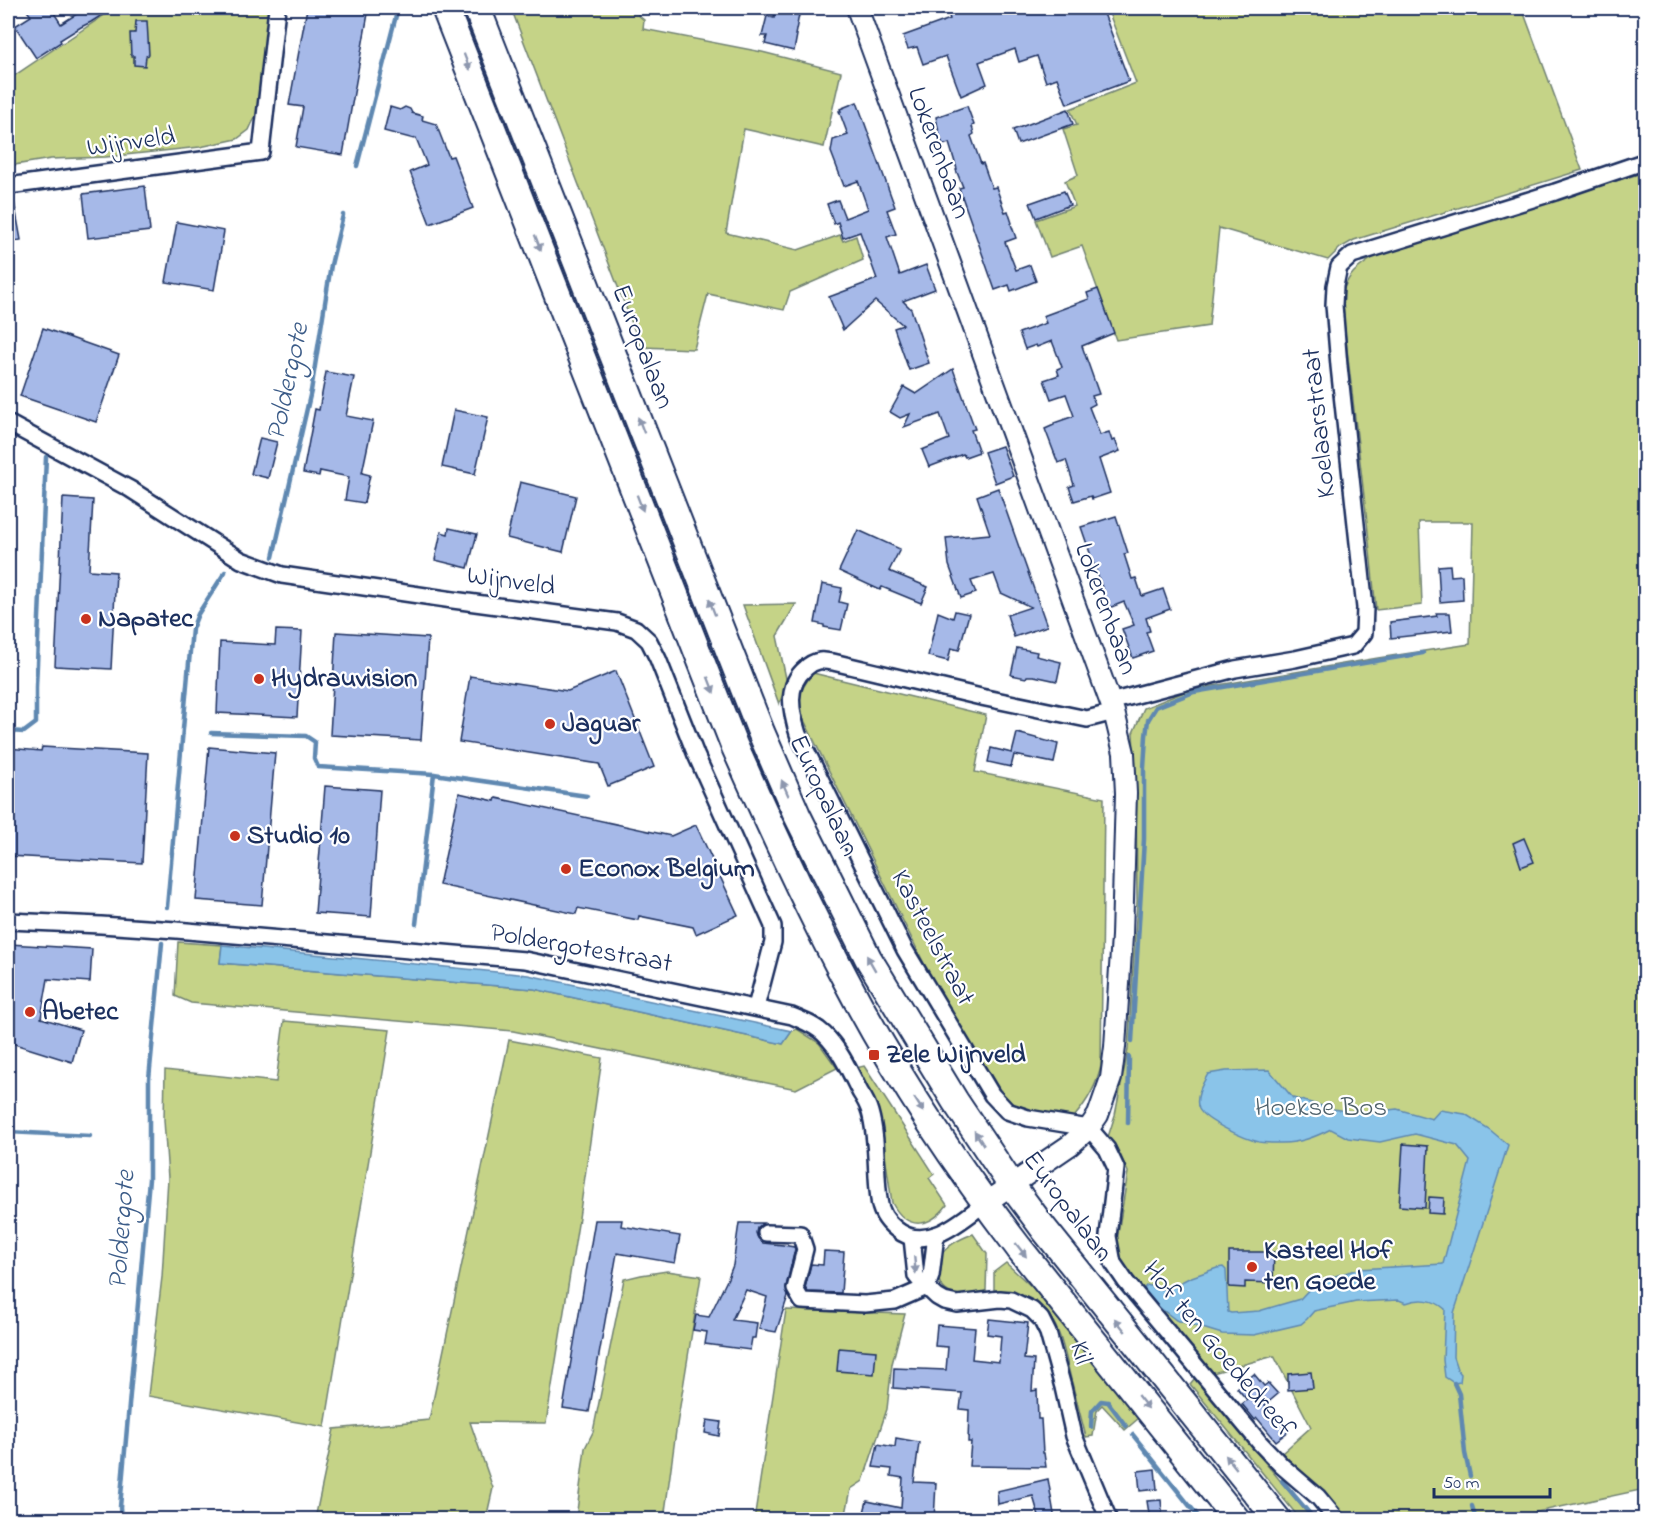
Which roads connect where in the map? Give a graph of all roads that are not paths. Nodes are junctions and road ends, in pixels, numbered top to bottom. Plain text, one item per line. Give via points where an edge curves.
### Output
1 (277, 8) edge
2 (445, 8) edge
3 (477, 8) edge
4 (857, 8) edge
5 (1646, 161) edge
6 (8, 186) edge
7 (8, 423) edge
8 (1112, 707) junction
9 (8, 921) edge
10 (756, 1007) junction
11 (1089, 1128) junction
12 (1011, 1186) junction
13 (986, 1203) junction
14 (766, 1233) dead end
15 (936, 1235) junction
16 (912, 1238) junction
17 (927, 1287) junction
18 (1108, 1520) edge
19 (1238, 1520) edge
20 (1278, 1520) edge
21 (1337, 1520) edge

1 - 6 street, Wijnveld via 261,152
2 -> 13 highway via 734,745 770,825 878,1038
12 -> 3 highway, Europalaan via 868,958 797,815
4 - 8 street, Lokerenbaan
5 - 8 street, Koelaarstraat via 1352,255 1339,267 1334,305 1365,608 1364,633 1353,645 1235,669
7 - 10 street, Wijnveld via 130,489 241,560 282,575 617,622 636,629 649,641 658,659 700,766 773,926 773,942
8 - 11 street, Lokerenbaan via 1124,753 1126,793 1122,936 1111,1078 1098,1115
8 - 11 street, Kasteelstraat via 1087,719 818,661 802,671 791,698 798,734 906,950 992,1095 1007,1111
9 - 10 street, Poldergotestraat via 176,930 525,960
10 - 16 street, Poldergotestraat via 811,1025 834,1046 870,1110 881,1212 890,1224
11 - 12 street, Lokerenbaan
11 - 21 street, Hof ten Goededreef via 1107,1149 1116,1168 1108,1236 1113,1263 1260,1443
12 - 13 street, Lokerenbaan
20 -> 12 highway, Europalaan
13 - 15 street
13 -> 19 highway
14 - 17 street via 800,1234 805,1249 795,1289 802,1301 895,1301
15 - 16 street
15 - 17 street
16 -> 17 street via 916,1276
17 - 18 street, Kil via 937,1297 957,1304 1011,1300 1041,1319 1064,1387 1074,1436

